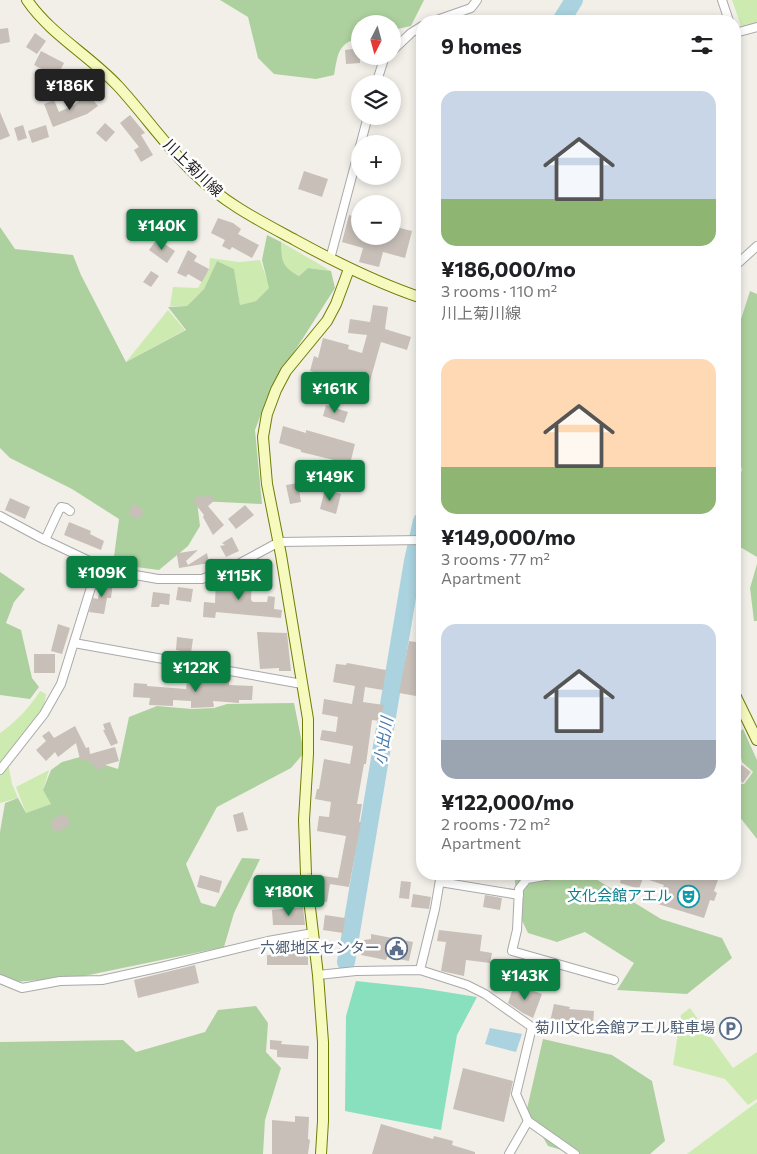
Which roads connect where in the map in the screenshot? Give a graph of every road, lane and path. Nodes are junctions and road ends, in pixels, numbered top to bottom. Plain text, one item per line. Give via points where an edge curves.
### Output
1 (27, 0) edge
2 (476, 0) edge
3 (722, 0) edge
4 (451, 15) edge
5 (727, 15) edge
6 (757, 27) edge
7 (416, 30) edge
8 (741, 31) edge
9 (401, 42) edge
10 (365, 125) edge
11 (757, 246) edge
12 (330, 259) junction
13 (741, 261) edge
14 (349, 269) junction
15 (416, 296) edge
16 (70, 511) dead end
17 (0, 516) edge
18 (45, 540) junction
19 (416, 540) edge
20 (279, 542) junction
21 (98, 565) junction
22 (74, 643) junction
23 (302, 684) junction
24 (741, 707) edge
25 (757, 740) edge
26 (0, 770) edge
27 (526, 880) edge
28 (440, 882) joint
29 (519, 895) junction
30 (313, 933) junction
31 (420, 970) junction
32 (318, 975) junction
33 (0, 980) edge
34 (614, 980) dead end
35 (528, 1121) junction
36 (321, 1154) edge
37 (509, 1154) edge
38 (576, 1154) edge

1 - 12 street, 川上菊川線 via 37,15 117,85 194,174 218,195 246,214
2 - 4 street via 471,8
3 - 5 street
6 - 8 street
7 - 9 street
10 - 12 street
11 - 13 street
12 - 14 street, 川上菊川線
14 - 15 street, 川上菊川線
14 - 20 street via 327,321 286,371 267,414 263,437 264,466
16 - 18 street via 66,508 59,510
17 - 18 street
18 - 21 street
19 - 20 street
20 - 21 street via 231,568 202,579 158,579
20 - 23 street
21 - 22 street
22 - 23 street
22 - 26 street via 61,684 44,714
23 - 30 street via 308,719 304,820
24 - 25 street
27 - 29 street
28 - 29 street
28 - 31 street
29 - 34 street via 512,951
30 - 32 street
30 - 33 street via 268,940 102,980 60,981 22,988
31 - 32 street via 356,970
31 - 35 street via 485,994 532,1027 516,1094
32 - 36 street via 324,1042
35 - 37 street
35 - 38 street

